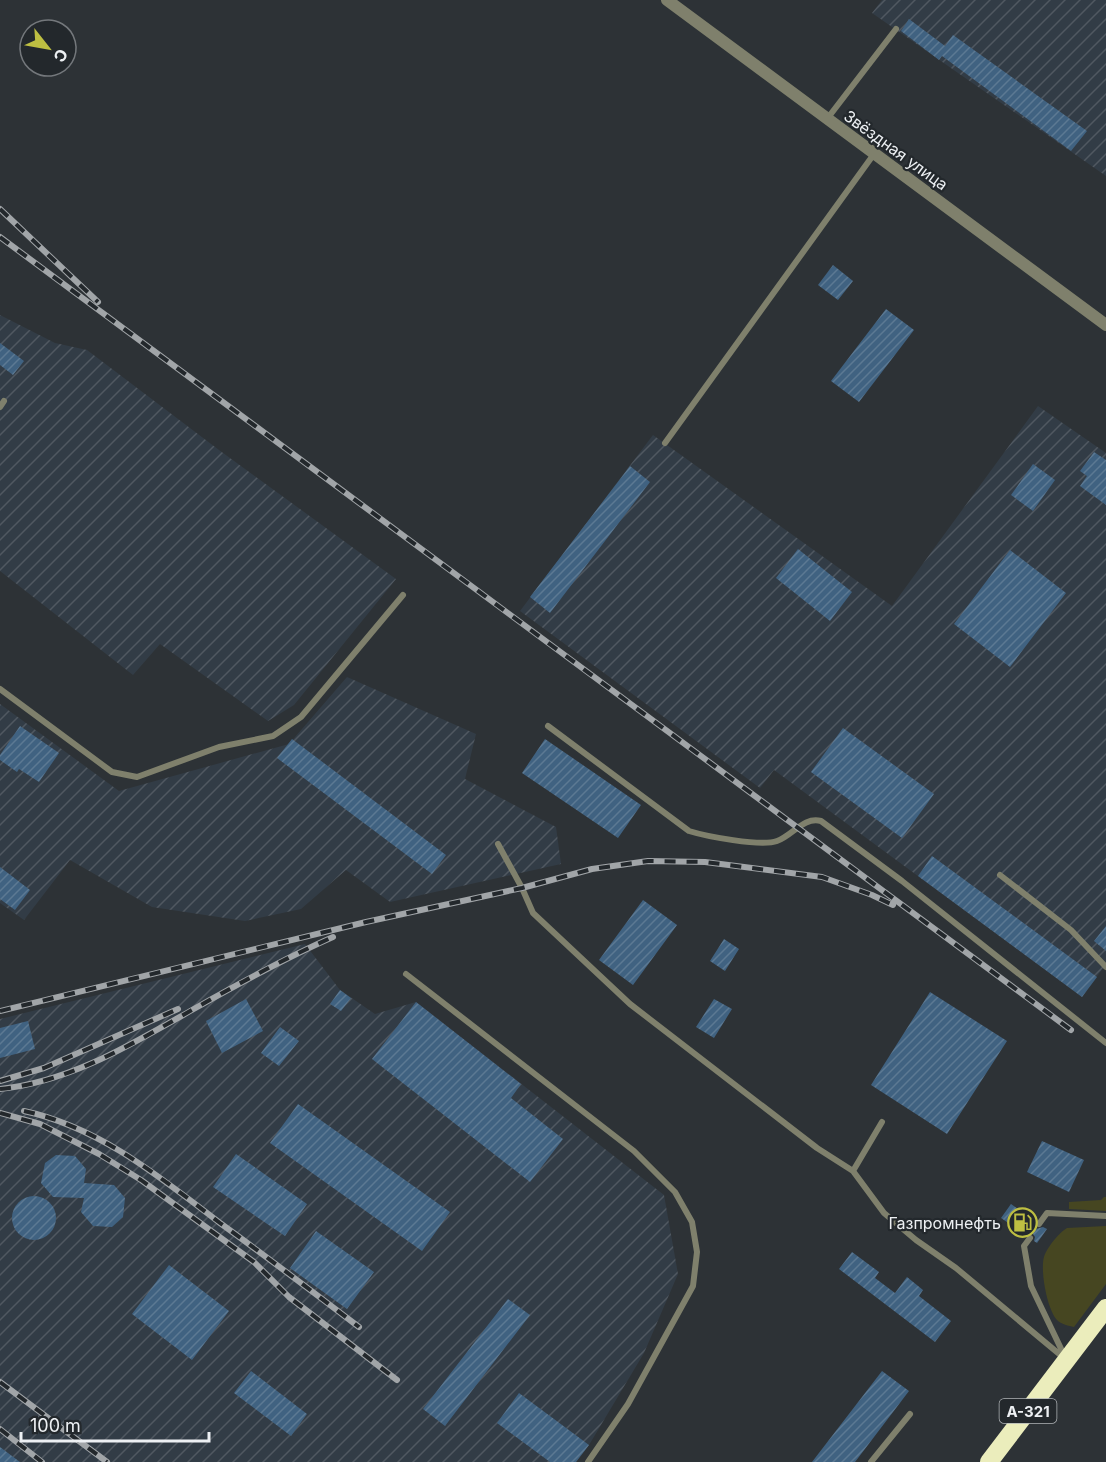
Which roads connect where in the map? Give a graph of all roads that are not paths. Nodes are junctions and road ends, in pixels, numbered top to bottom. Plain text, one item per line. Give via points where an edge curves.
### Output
1 (667, 0) edge
2 (896, 29) dead end
3 (827, 119) junction
4 (874, 154) junction
5 (1106, 325) edge
6 (4, 401) dead end
7 (0, 407) edge
8 (665, 443) dead end
9 (403, 595) dead end
10 (0, 689) edge
11 (548, 726) dead end
12 (498, 844) dead end
13 (1000, 875) dead end
14 (1106, 967) edge
15 (406, 974) dead end
16 (1106, 1043) edge
17 (882, 1122) dead end
18 (853, 1171) junction
19 (1106, 1216) edge
20 (1039, 1224) dead end
21 (1030, 1238) dead end
22 (1106, 1308) edge
23 (1066, 1360) junction
24 (910, 1414) dead end
25 (588, 1462) edge
26 (871, 1462) edge
27 (989, 1462) edge

1 - 3 street, Звёздная улица
2 - 3 lane
3 - 4 street, Звёздная улица
4 - 5 street, Звёздная улица
4 - 8 lane
6 - 7 lane
9 - 10 lane via 301,717 273,736 219,747 137,777 112,772
11 - 16 lane via 689,831 775,842 806,822 821,821 902,880
12 - 18 lane via 533,913 630,1004 816,1148
13 - 14 lane via 1071,930
15 - 25 lane via 634,1151 675,1192 692,1222 698,1252 693,1286 628,1404
17 - 18 lane
18 - 23 lane via 884,1213
19 - 20 lane via 1047,1214
21 - 23 lane via 1024,1246 1031,1286
22 - 23 highway, А-321
23 - 27 highway, А-321
24 - 26 lane

